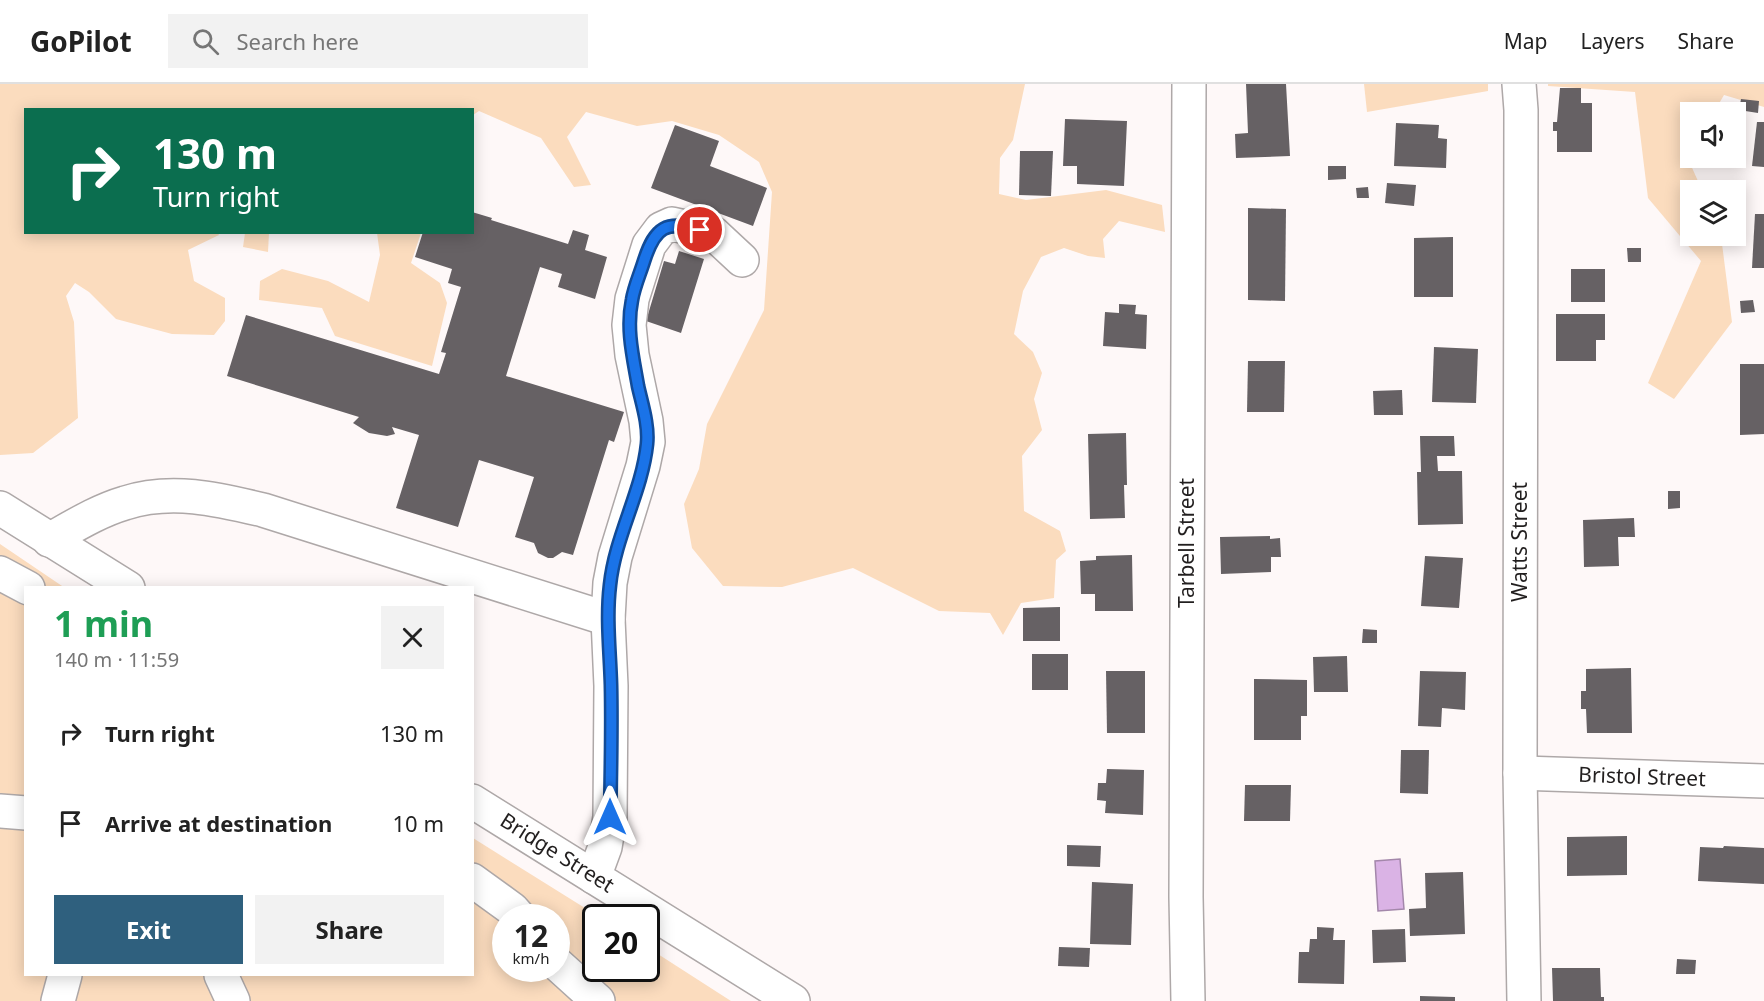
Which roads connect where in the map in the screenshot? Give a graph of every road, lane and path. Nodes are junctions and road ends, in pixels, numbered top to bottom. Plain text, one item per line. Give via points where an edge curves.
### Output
1 (1189, 84) edge
2 (1519, 84) edge
3 (742, 260) dead end
4 (0, 508) edge
5 (49, 540) junction
6 (0, 573) edge
7 (24, 586) edge
8 (125, 586) edge
9 (608, 619) junction
10 (1520, 773) junction
11 (1764, 781) edge
12 (474, 802) edge
13 (594, 877) junction
14 (474, 881) edge
15 (505, 904) edge
16 (65, 976) edge
17 (221, 976) edge
18 (570, 976) edge
19 (58, 1001) edge
20 (233, 1001) edge
21 (598, 1001) edge
22 (793, 1001) edge
23 (1188, 1001) edge
24 (1524, 1001) edge

1 - 23 street, Tarbell Street
2 - 10 street, Watts Street
3 - 9 street via 713,233 687,226 672,224 661,229 649,245 632,299 629,325 648,442 615,557
4 - 5 street
5 - 8 street
5 - 9 street via 125,502 154,496 220,499
6 - 7 street
9 - 13 street via 610,817
10 - 11 street, Bristol Street
10 - 24 street, Watts Street
12 - 13 street, Bridge Street
13 - 22 street, Bridge Street
14 - 15 street
16 - 19 street
17 - 20 street
18 - 21 street

